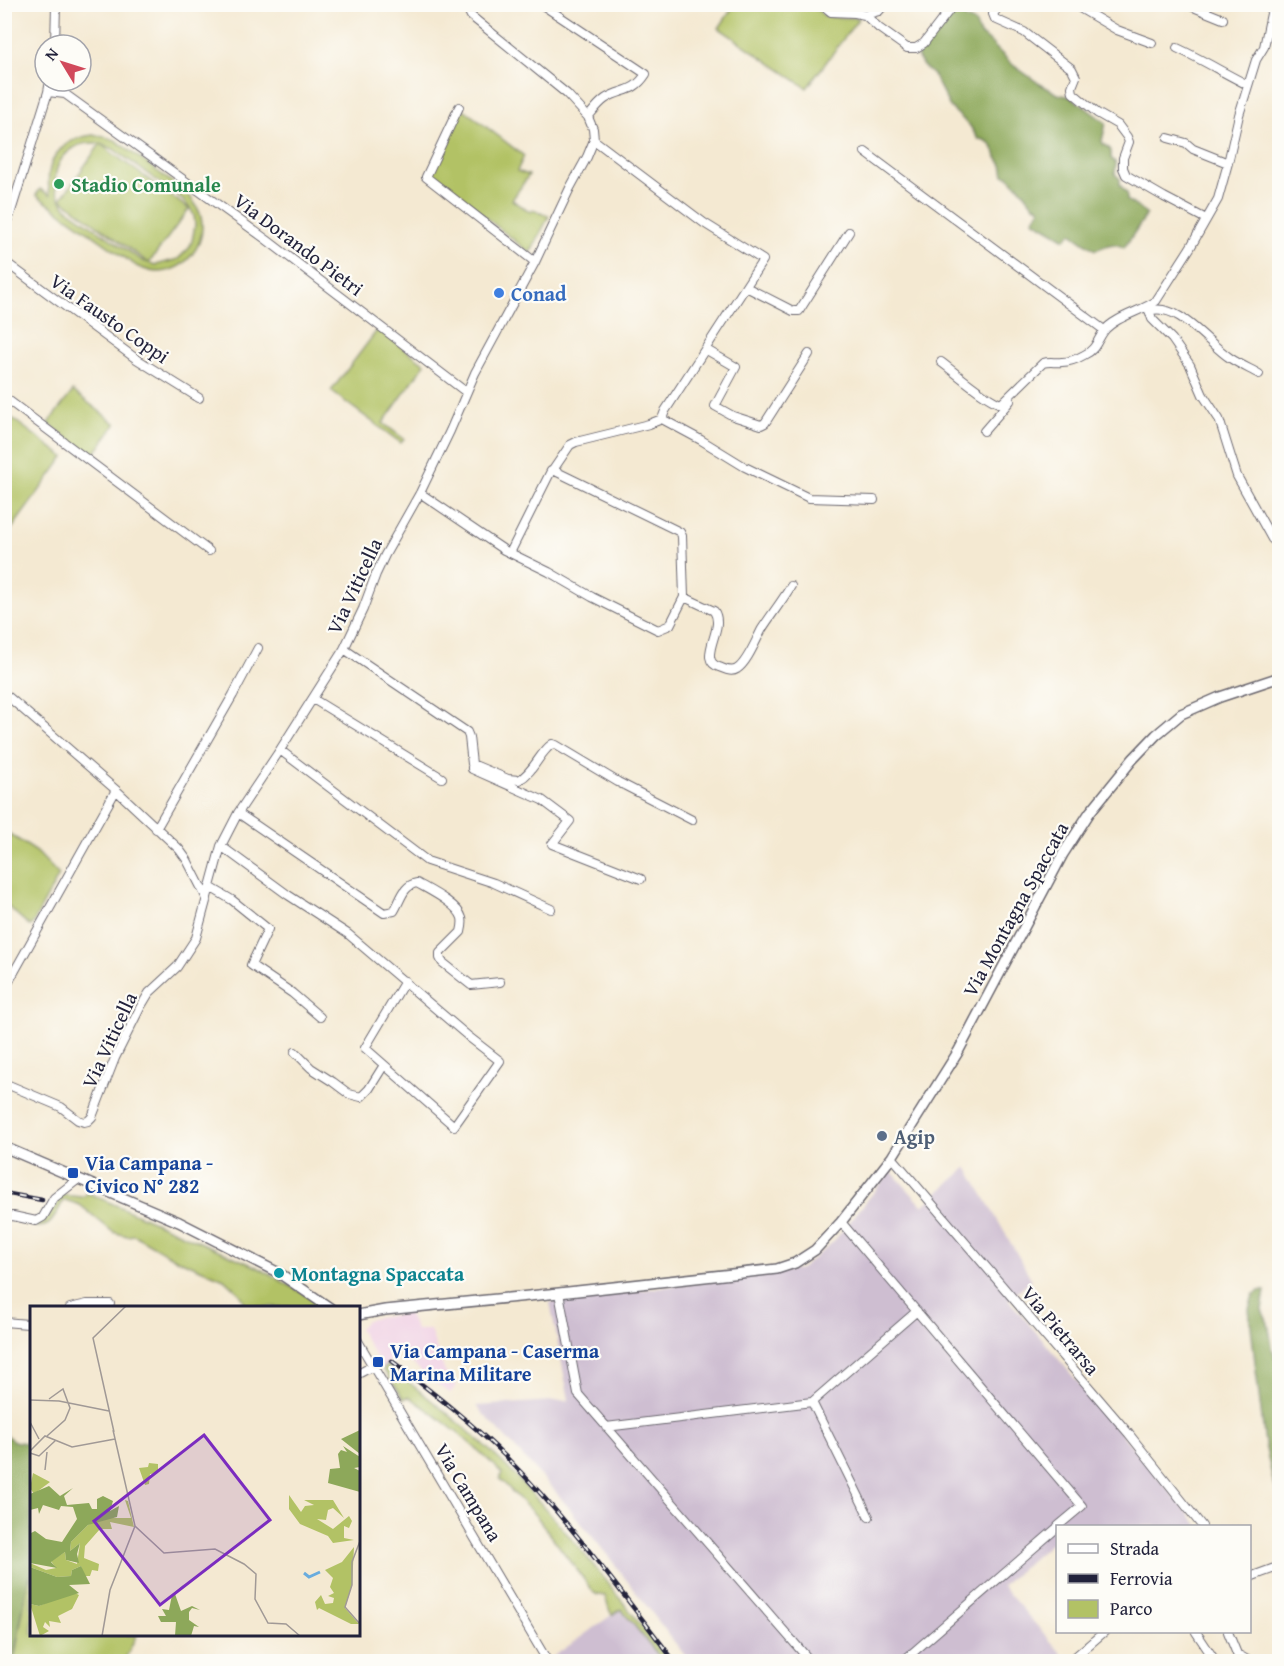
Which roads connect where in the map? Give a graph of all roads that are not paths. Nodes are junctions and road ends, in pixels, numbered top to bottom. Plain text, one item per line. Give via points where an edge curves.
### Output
1 (56, 4) edge
2 (465, 4) edge
3 (541, 4) edge
4 (821, 4) edge
5 (885, 4) edge
6 (954, 4) edge
7 (1001, 4) edge
8 (1073, 4) edge
9 (1186, 4) edge
10 (1273, 4) edge
11 (865, 15) junction
12 (1223, 20) dead end
13 (55, 33) edge
14 (1152, 43) dead end
15 (1177, 48) dead end
16 (1248, 85) junction
17 (48, 93) edge
18 (56, 93) edge
19 (459, 107) dead end
20 (588, 117) junction
21 (1168, 138) dead end
22 (594, 140) junction
23 (866, 152) dead end
24 (1228, 163) junction
25 (1206, 219) junction
26 (849, 232) dead end
27 (4, 234) edge
28 (4, 261) edge
29 (535, 262) junction
30 (746, 287) junction
31 (1148, 309) junction
32 (1104, 330) junction
33 (705, 350) junction
34 (809, 354) dead end
35 (1053, 361) junction
36 (941, 362) dead end
37 (1259, 374) dead end
38 (466, 392) junction
39 (4, 397) edge
40 (199, 398) dead end
41 (662, 419) junction
42 (984, 431) dead end
43 (553, 470) junction
44 (420, 493) junction
45 (874, 500) dead end
46 (1280, 545) edge
47 (209, 550) dead end
48 (510, 553) junction
49 (791, 586) dead end
50 (684, 597) junction
51 (258, 648) dead end
52 (344, 649) junction
53 (1280, 676) edge
54 (4, 693) edge
55 (313, 699) junction
56 (280, 750) junction
57 (472, 764) junction
58 (442, 778) dead end
59 (116, 790) junction
60 (238, 813) junction
61 (692, 820) dead end
62 (156, 829) junction
63 (221, 846) junction
64 (641, 879) dead end
65 (210, 887) junction
66 (207, 899) junction
67 (551, 909) dead end
68 (405, 981) junction
69 (500, 982) dead end
70 (4, 990) edge
71 (320, 1017) dead end
72 (295, 1052) dead end
73 (384, 1065) junction
74 (4, 1083) edge
75 (4, 1147) edge
76 (892, 1157) junction
77 (77, 1180) junction
78 (7, 1215) edge
79 (841, 1222) junction
80 (559, 1293) junction
81 (110, 1304) dead end
82 (78, 1306) edge
83 (327, 1306) edge
84 (917, 1311) junction
85 (360, 1315) edge
86 (4, 1322) edge
87 (30, 1324) edge
88 (360, 1344) edge
89 (373, 1366) junction
90 (360, 1373) edge
91 (812, 1402) junction
92 (606, 1427) junction
93 (869, 1516) dead end
94 (1060, 1525) edge
95 (1200, 1525) edge
96 (1056, 1529) edge
97 (1280, 1566) edge
98 (1251, 1576) edge
99 (1103, 1633) edge
100 (1197, 1633) edge
101 (1228, 1633) edge
102 (1280, 1657) edge
103 (548, 1662) edge
104 (811, 1662) edge
105 (902, 1662) edge
106 (1069, 1662) edge
107 (1216, 1662) edge
108 (1251, 1662) edge
109 (1265, 1662) edge

1 - 13 street
2 - 20 street via 471,16 567,94
3 - 20 street via 646,74 633,88 604,99
4 - 11 street via 831,12
5 - 11 street via 879,11
6 - 11 street via 924,44 916,48 908,48
7 - 25 street via 993,14 995,20 1024,32 1072,69 1076,77 1073,93 1113,121 1127,136 1125,175
8 - 14 street via 1117,30
9 - 12 street
10 - 16 street via 1264,47
15 - 16 street
16 - 24 street
17 - 27 street
18 - 38 street, Via Dorando Pietri via 65,94 267,240
19 - 29 street via 426,177
20 - 22 street
21 - 24 street
22 - 29 street, Via Viticella
22 - 30 street via 704,223 764,260
23 - 32 street
24 - 25 street via 1218,199
25 - 31 street via 1169,282
26 - 30 street via 799,311
28 - 40 street, Via Fausto Coppi via 135,358
29 - 38 street, Via Viticella
30 - 33 street
31 - 32 street via 1137,309
31 - 37 street via 1171,312 1230,358
31 - 46 street via 1152,320 1172,339 1190,365 1219,419 1237,476 1272,538
32 - 35 street via 1086,354
33 - 34 street via 736,367 716,406 761,425
33 - 41 street
35 - 36 street via 1043,363 1001,404
35 - 42 street
38 - 44 street, Via Viticella
39 - 47 street
41 - 43 street via 576,442
41 - 45 street via 809,498
43 - 48 street
43 - 50 street via 680,532
44 - 48 street
44 - 52 street, Via Viticella via 381,564
48 - 50 street via 658,630 670,625
49 - 50 street via 744,661 731,671 711,661 717,615
51 - 62 street
52 - 55 street, Via Viticella
52 - 57 street via 466,732
53 - 76 main road, Via Montagna Spaccata via 1181,714 1133,759 1090,812 1063,854 958,1052
54 - 59 street
55 - 56 street, Via Viticella
55 - 58 street
56 - 60 street, Via Viticella
56 - 67 street via 427,861 494,883
57 - 61 street via 519,780 552,744
57 - 64 street via 472,769 542,800 570,821 552,844
59 - 62 street
59 - 70 street
60 - 63 street, Via Viticella
60 - 69 street via 384,913 394,911 411,884 417,883 434,893 457,909 462,918 461,932 440,953 442,962 471,985
62 - 66 street via 179,849
63 - 65 street, Via Viticella
63 - 68 street via 348,934
65 - 66 street, Via Viticella
65 - 71 street via 268,929 251,965
66 - 74 street, Via Viticella via 196,938 177,967 149,993 140,1008 88,1121 78,1120 61,1107
68 - 73 street via 365,1048
68 - 73 street via 500,1061 454,1126
72 - 73 street via 349,1094 361,1097
75 - 77 main road
76 - 79 main road, Via Montagna Spaccata
76 - 95 street, Via Pietrarsa via 1121,1425
77 - 78 street via 54,1198 43,1217 36,1221
77 - 83 main road via 179,1222 279,1273
79 - 80 main road, Via Montagna Spaccata via 815,1250 777,1269
79 - 84 street
80 - 85 main road, Via Montagna Spaccata
80 - 92 street via 578,1394
81 - 82 street
84 - 91 street
84 - 94 street via 1082,1506
86 - 87 street
88 - 89 street, Via Campana
89 - 90 street
89 - 103 street, Via Campana
91 - 92 street
91 - 93 street
92 - 104 street
96 - 105 street
97 - 98 street
99 - 106 street
100 - 107 street
101 - 108 street via 1237,1654
102 - 109 street

